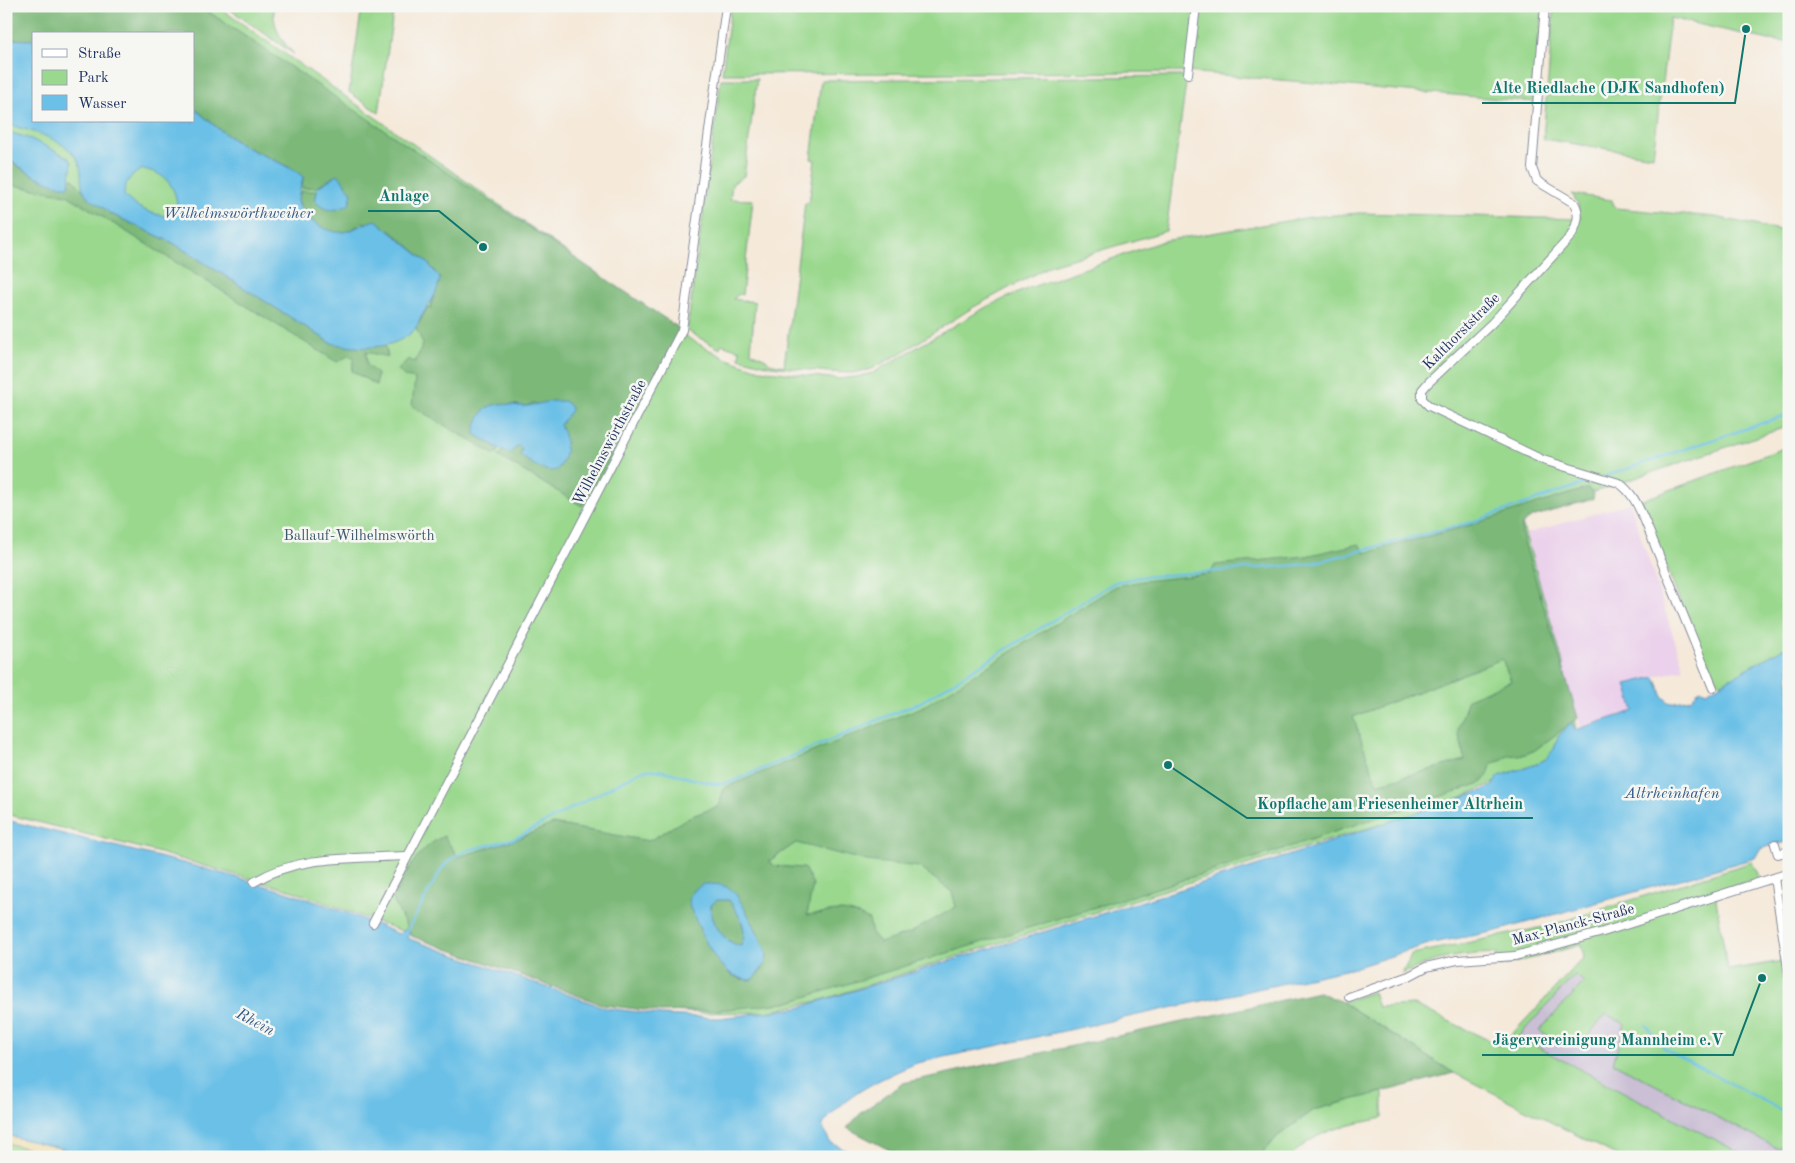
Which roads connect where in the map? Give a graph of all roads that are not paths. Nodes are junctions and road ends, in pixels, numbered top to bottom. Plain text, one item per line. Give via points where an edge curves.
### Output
1 (726, 6) edge
2 (1196, 6) edge
3 (1545, 6) edge
4 (1188, 74) dead end
5 (1713, 688) dead end
6 (1775, 844) dead end
7 (1789, 851) edge
8 (406, 856) junction
9 (1789, 873) edge
10 (1774, 878) junction
11 (254, 882) dead end
12 (373, 923) dead end
13 (1789, 975) edge
14 (1349, 997) dead end

1 - 8 street, Wilhelmswörthstraße via 682,330
2 - 4 street
3 - 5 street, Kalthorststraße via 1532,168 1537,181 1574,203 1578,215 1576,226 1571,236 1492,323 1428,383 1422,390 1422,399 1429,406 1543,460 1620,482 1638,506
6 - 7 street via 1778,854
8 - 11 street via 331,859 278,869
8 - 12 street, Wilhelmswörthstraße
9 - 10 street, Max-Planck-Straße
10 - 13 street
10 - 14 street, Max-Planck-Straße via 1604,932 1524,953 1457,960 1426,968

